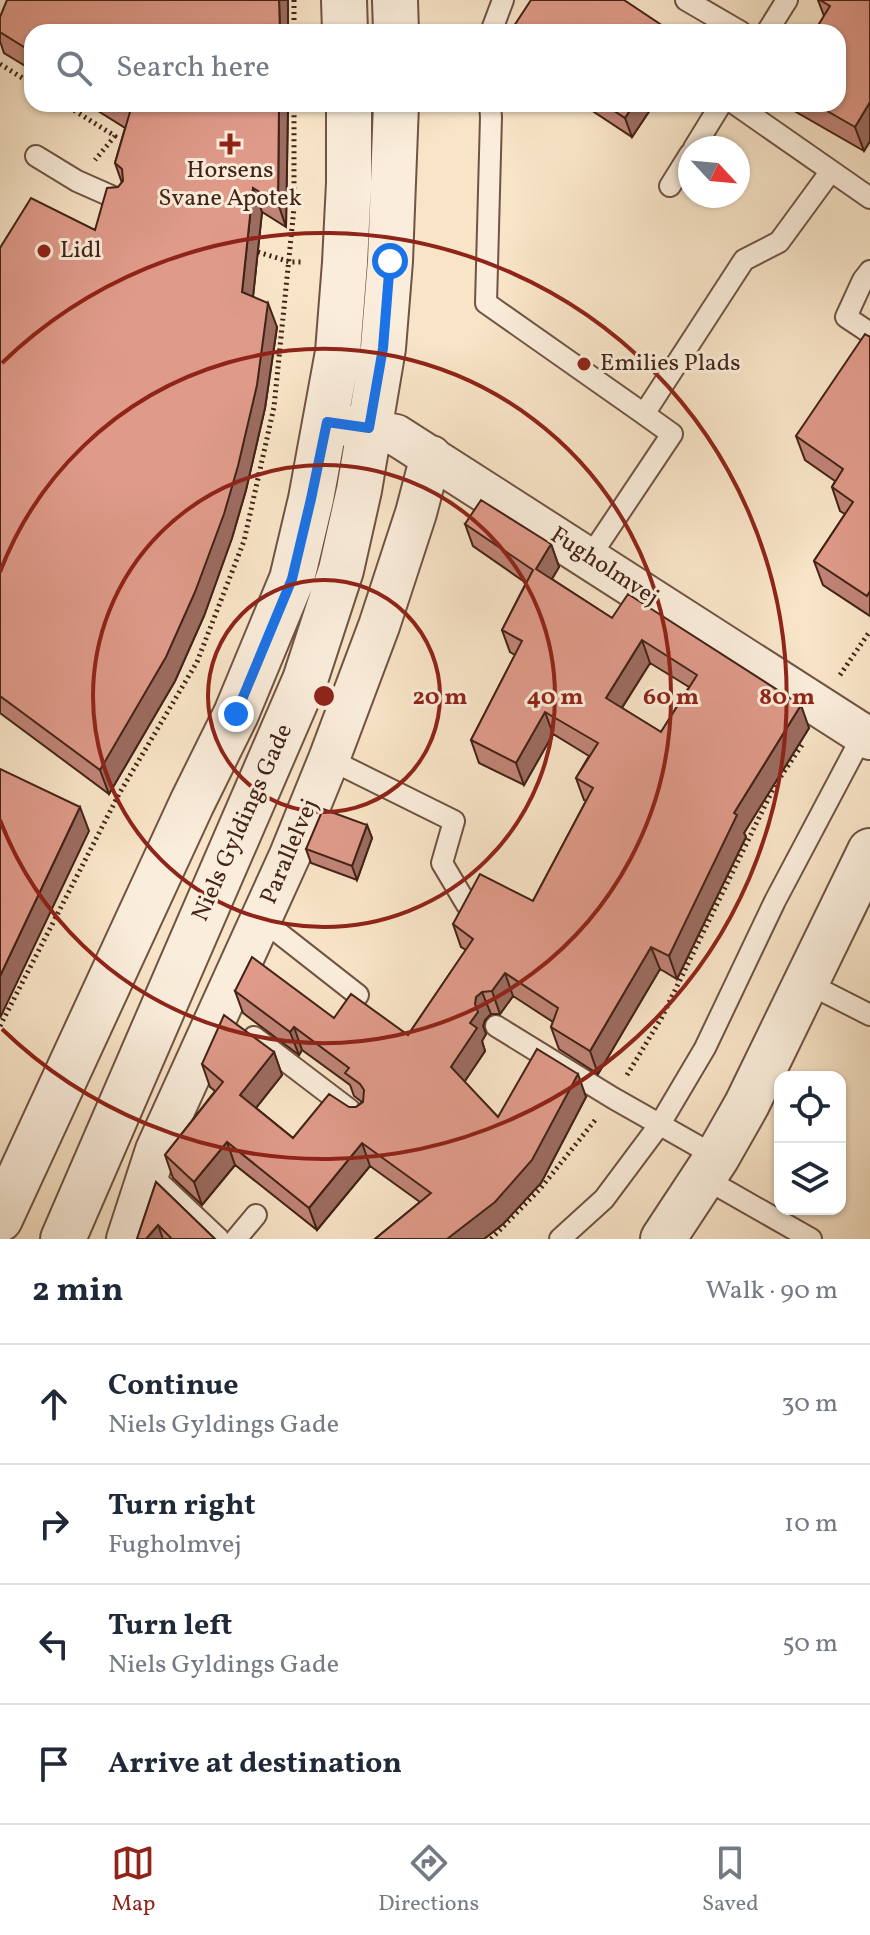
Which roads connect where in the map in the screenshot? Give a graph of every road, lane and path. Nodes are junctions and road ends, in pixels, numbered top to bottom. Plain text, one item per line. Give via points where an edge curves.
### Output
1 (294, 0) edge
2 (344, 0) edge
3 (395, 0) edge
4 (503, 0) edge
5 (686, 0) edge
6 (787, 0) edge
7 (294, 24) edge
8 (345, 24) edge
9 (396, 24) edge
10 (494, 24) edge
11 (727, 24) edge
12 (772, 24) edge
13 (0, 64) edge
14 (24, 79) edge
15 (294, 112) edge
16 (349, 112) edge
17 (396, 112) edge
18 (491, 112) edge
19 (716, 112) edge
20 (746, 112) edge
21 (701, 136) edge
22 (36, 156) dead end
23 (831, 171) junction
24 (678, 173) edge
25 (670, 186) dead end
26 (870, 198) edge
27 (120, 200) edge
28 (258, 252) dead end
29 (290, 262) junction
30 (870, 271) edge
31 (870, 333) edge
32 (644, 414) junction
33 (327, 422) junction
34 (369, 428) junction
35 (431, 456) junction
36 (589, 558) junction
37 (870, 631) edge
38 (818, 706) junction
39 (868, 732) edge
40 (329, 759) junction
41 (870, 851) edge
42 (467, 905) edge
43 (261, 919) junction
44 (807, 983) junction
45 (358, 995) edge
46 (870, 1015) edge
47 (230, 1020) junction
48 (0, 1026) edge
49 (496, 1026) dead end
50 (613, 1098) junction
51 (360, 1117) edge
52 (660, 1124) junction
53 (711, 1168) junction
54 (148, 1172) junction
55 (256, 1215) dead end
56 (0, 1219) edge
57 (63, 1239) edge
58 (127, 1239) edge
59 (219, 1239) edge
60 (236, 1239) edge
61 (491, 1239) edge
62 (560, 1239) edge
63 (663, 1239) edge
64 (811, 1239) edge

1 - 7 path
2 - 8 street
3 - 9 street
4 - 10 lane
5 - 11 lane
6 - 12 lane
13 - 14 path
15 - 29 path
16 - 33 street via 345,263
17 - 34 street, Niels Gyldings Gade via 383,348
18 - 32 lane via 486,303
19 - 21 lane
20 - 23 lane
22 - 27 lane
23 - 26 lane
23 - 32 lane via 779,242 744,260
24 - 25 lane
28 - 29 path
29 - 48 path via 274,407 244,541 197,662 119,794
30 - 31 lane via 846,317
32 - 36 lane via 672,434
33 - 34 street, Fugholmvej
33 - 56 street via 292,579 264,649
34 - 35 street, Fugholmvej via 396,435
34 - 57 street, Niels Gyldings Gade via 341,570 305,680
35 - 36 street, Fugholmvej
35 - 40 street, Parallelvej via 379,626
36 - 38 street, Fugholmvej
37 - 38 path
38 - 39 street, Fugholmvej
38 - 50 path via 818,721 775,785 662,1017
39 - 52 lane via 775,901 705,1048
40 - 42 lane via 454,821 442,863
40 - 43 street, Parallelvej
41 - 44 street
43 - 45 lane
43 - 47 street, Parallelvej
44 - 46 lane
44 - 53 street
47 - 51 lane
47 - 54 street, Parallelvej
49 - 50 lane
50 - 52 lane
50 - 61 path via 540,1189
52 - 53 lane
52 - 62 lane via 604,1199
53 - 63 street
53 - 64 lane
54 - 58 street, Parallelvej
54 - 59 lane
55 - 60 lane

